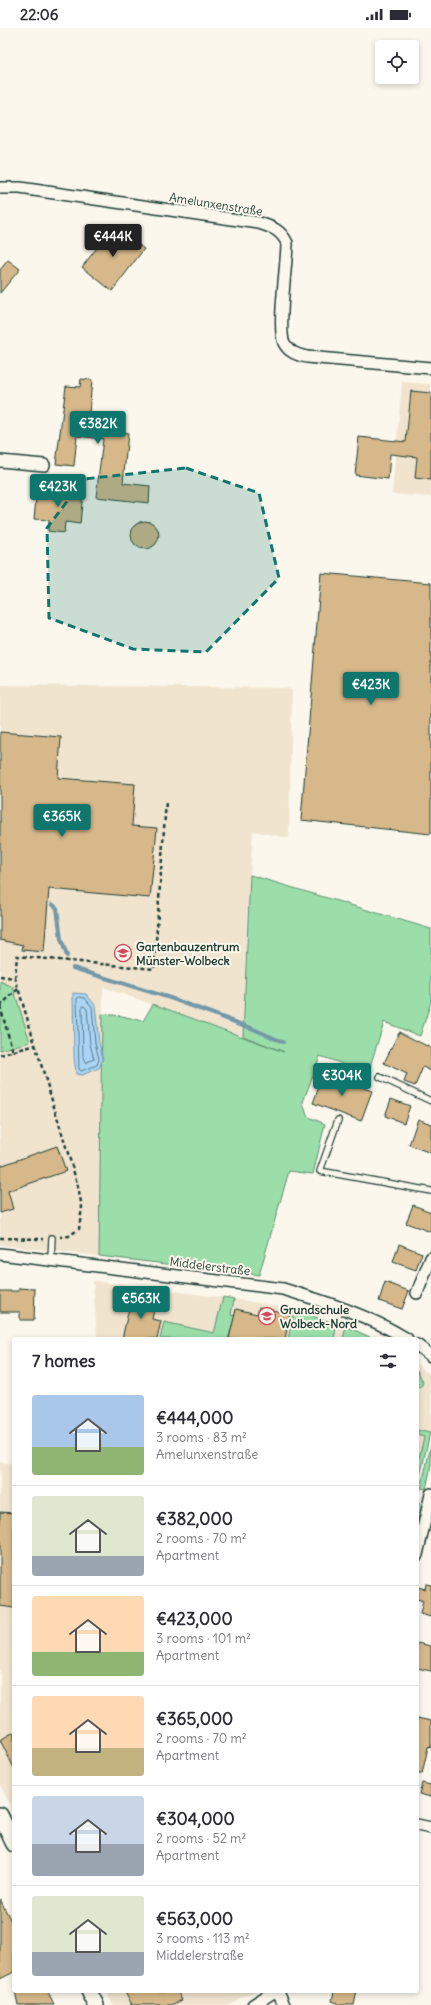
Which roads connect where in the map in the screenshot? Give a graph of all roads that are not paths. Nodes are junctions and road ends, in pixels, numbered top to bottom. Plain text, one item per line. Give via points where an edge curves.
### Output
1 (0, 188) edge
2 (431, 368) edge
3 (0, 461) edge
4 (44, 465) dead end
5 (380, 1077) dead end
6 (431, 1101) edge
7 (338, 1120) dead end
8 (431, 1191) edge
9 (52, 1238) road end
10 (0, 1254) edge
11 (431, 1258) edge
12 (51, 1260) junction
13 (417, 1294) dead end
14 (403, 1337) edge
15 (419, 1347) edge
16 (431, 1356) edge
17 (431, 1494) edge
18 (419, 1546) edge
19 (0, 1816) edge
20 (419, 1825) edge
21 (431, 1828) edge
22 (12, 1840) edge
23 (90, 1993) edge
24 (274, 1993) edge
25 (278, 1993) edge
26 (96, 2005) edge
27 (253, 2005) edge
28 (284, 2005) edge

1 - 2 street, Amelunxenstraße via 20,188 271,226 282,233 287,243 281,334 288,349 307,357
3 - 4 street
5 - 6 lane
7 - 8 lane via 320,1171
9 - 12 lane
10 - 12 street, Middelerstraße
11 - 13 street
12 - 14 street, Middelerstraße via 283,1289 358,1313
15 - 16 street
17 - 18 street
19 - 22 street
20 - 21 street
23 - 26 street
24 - 27 street
25 - 28 street

